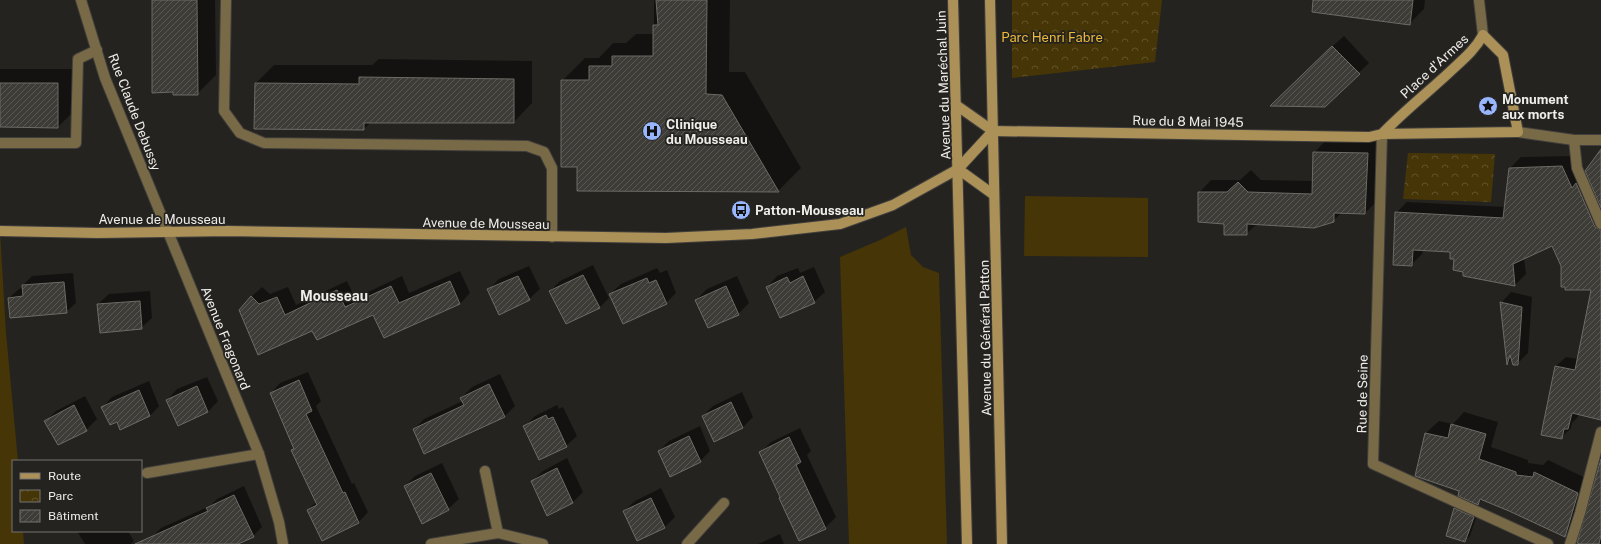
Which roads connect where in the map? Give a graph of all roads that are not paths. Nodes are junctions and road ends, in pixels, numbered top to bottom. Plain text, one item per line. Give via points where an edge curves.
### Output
1 (81, 0) edge
2 (226, 0) edge
3 (953, 0) edge
4 (990, 0) edge
5 (1479, 0) edge
6 (1483, 35) junction
7 (97, 50) junction
8 (956, 105) junction
9 (993, 131) junction
10 (1518, 132) junction
11 (1382, 134) junction
12 (1574, 140) junction
13 (1601, 140) edge
14 (0, 143) edge
15 (958, 169) junction
16 (994, 195) junction
17 (1601, 224) edge
18 (0, 231) edge
19 (169, 232) junction
20 (552, 237) junction
21 (1601, 432) edge
22 (259, 454) junction
23 (485, 471) dead end
24 (147, 473) dead end
25 (724, 503) dead end
26 (498, 533) junction
27 (283, 544) edge
28 (431, 544) edge
29 (543, 544) edge
30 (687, 544) edge
31 (967, 544) edge
32 (1002, 544) edge
33 (1548, 544) edge
34 (1570, 544) edge

1 - 7 street, Rue Claude Debussy
2 - 20 street via 224,111 240,133 264,143 527,146 544,152 552,168
3 - 8 street, Avenue du Maréchal Juin
4 - 9 street
5 - 6 street
6 - 10 street, Place d'Armes via 1503,55
6 - 11 street, Place d'Armes via 1467,56
7 - 14 street via 78,59 76,143
7 - 19 street, Rue Claude Debussy
8 - 9 street
8 - 15 street, Avenue du Maréchal Juin
9 - 11 street, Rue du 8 Mai 1945 via 1369,137
9 - 15 street, Avenue de Mousseau
9 - 16 street, Avenue du Général Patton
10 - 11 street
10 - 12 street
11 - 33 street, Rue de Seine via 1373,464
12 - 13 street
12 - 17 street via 1577,168
15 - 16 street
15 - 20 street, Avenue de Mousseau via 894,205 840,224 752,234 666,238
15 - 31 street, Avenue du Général Patton
16 - 32 street, Avenue du Général Patton
18 - 19 street, Avenue de Mousseau
19 - 20 street, Avenue de Mousseau
19 - 22 street, Avenue Fragonard
21 - 34 street
22 - 24 street
22 - 27 street, Avenue Fragonard
23 - 26 street
25 - 30 street
26 - 28 street
26 - 29 street

